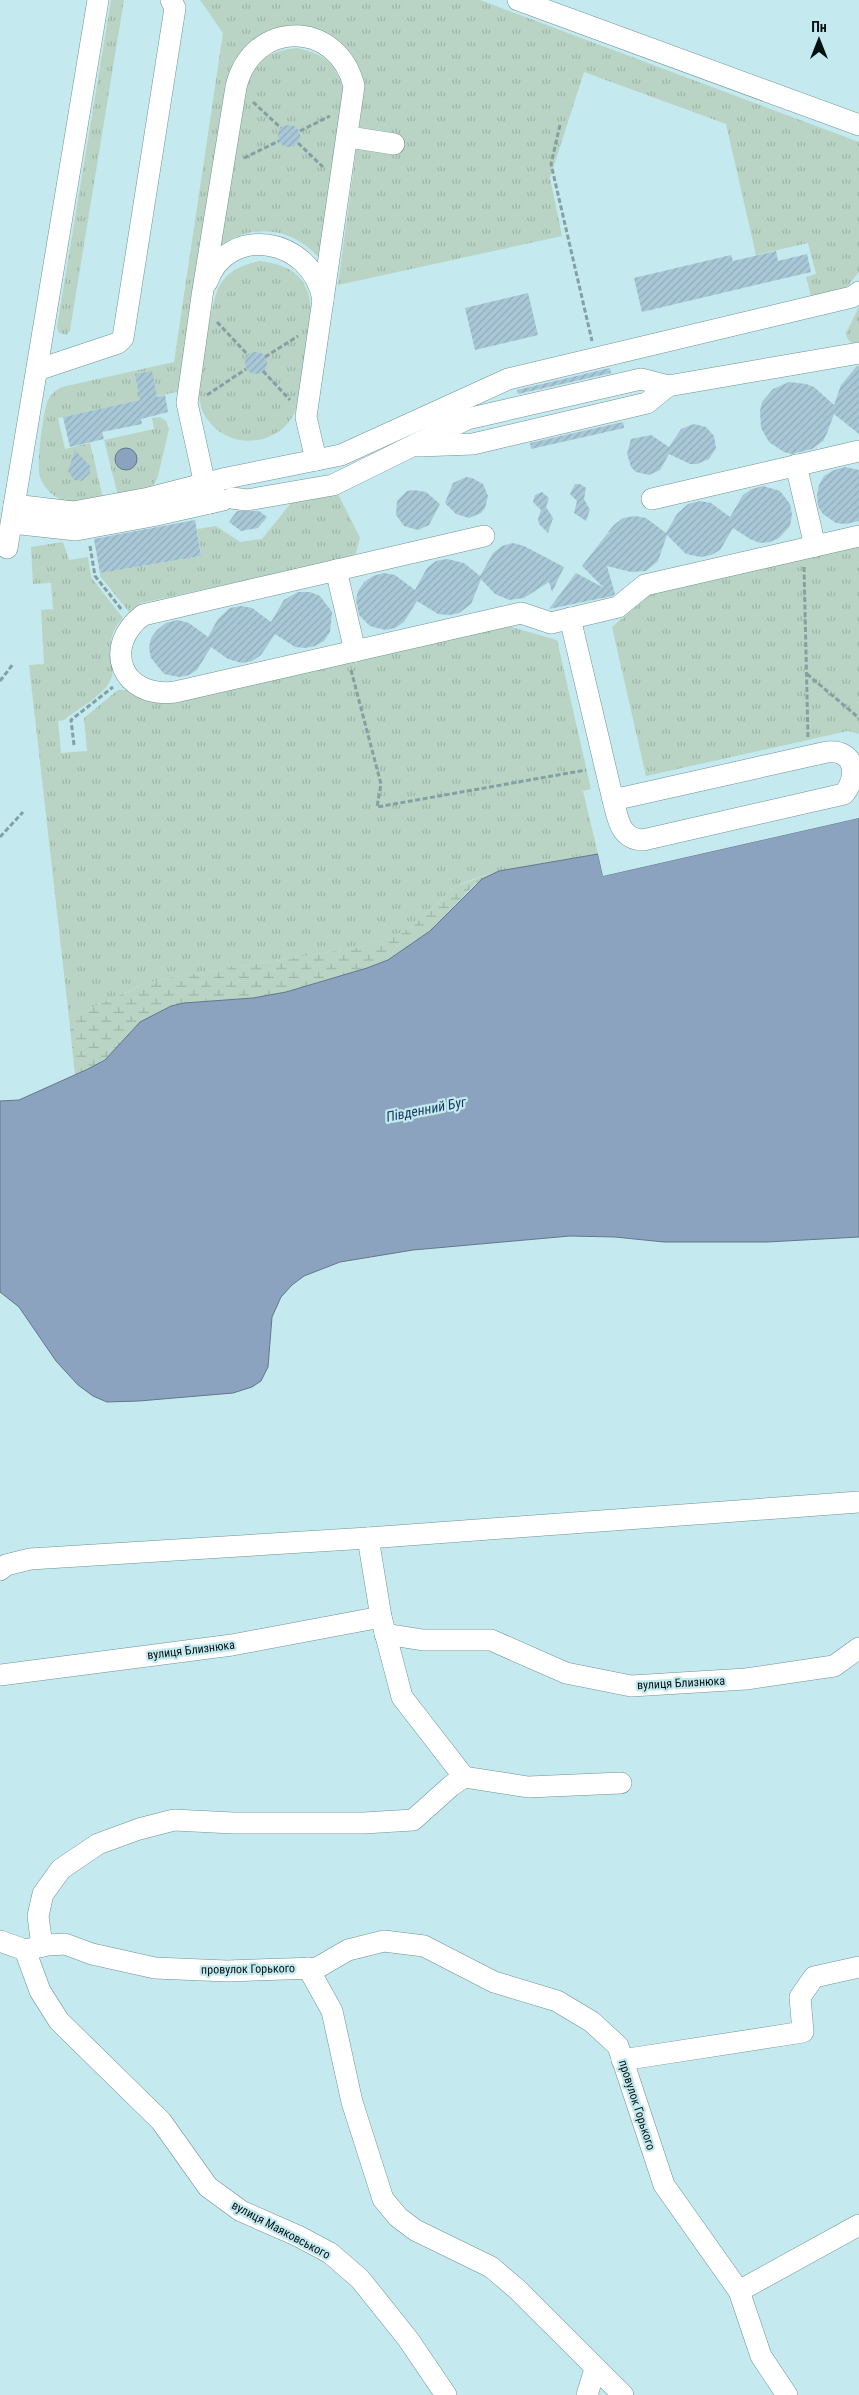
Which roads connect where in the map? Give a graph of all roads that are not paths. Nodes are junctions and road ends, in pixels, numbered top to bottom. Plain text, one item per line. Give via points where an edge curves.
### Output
1 (98, 0) edge
2 (171, 0) edge
3 (518, 0) edge
4 (859, 125) edge
5 (348, 137) junction
6 (394, 144) dead end
7 (859, 292) edge
8 (201, 301) junction
9 (323, 313) junction
10 (859, 353) edge
11 (37, 370) junction
12 (859, 451) edge
13 (316, 460) junction
14 (796, 465) junction
15 (207, 493) junction
16 (652, 498) dead end
17 (13, 514) junction
18 (484, 536) dead end
19 (859, 536) edge
20 (809, 547) junction
21 (7, 548) dead end
22 (336, 570) junction
23 (570, 618) junction
24 (350, 652) junction
25 (613, 800) junction
26 (859, 1502) edge
27 (368, 1538) junction
28 (0, 1570) edge
29 (383, 1626) junction
30 (859, 1648) edge
31 (0, 1675) edge
32 (464, 1777) junction
33 (621, 1783) dead end
34 (0, 1941) edge
35 (33, 1948) junction
36 (859, 1967) edge
37 (308, 1968) junction
38 (622, 2060) junction
39 (859, 2225) edge
40 (739, 2291) junction
41 (595, 2369) junction
42 (446, 2395) edge
43 (587, 2395) edge
44 (623, 2395) edge
45 (787, 2395) edge

1 - 11 street
2 - 11 street via 175,8 123,338 118,343
3 - 4 street
5 - 6 street
5 - 8 street via 354,86 343,61 322,42 303,36 283,36 263,44 248,58 236,87
5 - 9 street
7 - 13 street via 852,297 508,379 341,455
8 - 9 street via 214,267 226,257 251,246 271,246 298,256 312,269 321,286
8 - 15 street via 188,407
9 - 13 street via 306,417
10 - 15 street via 668,386 642,379 467,420 336,479 241,496
11 - 17 street
12 - 14 street
13 - 15 street
14 - 16 street
14 - 20 street
15 - 17 street via 149,498 73,512
15 - 17 street via 152,516 76,530
17 - 21 street
18 - 22 street
19 - 20 street
20 - 23 street via 645,585 618,607
22 - 24 street
22 - 24 street via 142,615 123,636 122,663 136,685 161,694
23 - 24 street via 551,622 521,613
23 - 25 street
25 - 25 street via 834,752 853,762 856,769 854,784 844,794 643,840 636,840 624,832
26 - 27 street
27 - 28 street via 30,1559 6,1565
27 - 29 street
29 - 30 street, вулиця Близнюка via 423,1640 491,1640 566,1673 631,1686 746,1679 834,1666
29 - 31 street, вулиця Близнюка
29 - 32 street via 402,1697
32 - 33 street via 528,1787
32 - 35 street, вулиця Маяковського via 413,1820 233,1823 174,1820 98,1844 61,1869 43,1894
34 - 35 street, провулок Горького
35 - 37 street, провулок Горького via 65,1944 92,1954 155,1968 227,1971
35 - 42 street, вулиця Маяковського via 40,1991 59,2021 161,2121 208,2187 241,2211 330,2253 360,2279 408,2339
36 - 38 street via 814,1976 800,1996 803,2032
37 - 38 street, провулок Горького via 317,1968 348,1950 384,1941 424,1946 494,1982 556,2001 592,2022 618,2046
37 - 41 street via 332,2011 352,2102 383,2199 415,2230 491,2267
38 - 40 street, провулок Горького via 664,2185
39 - 40 street
40 - 45 street, провулок Горького via 761,2356
41 - 43 street
41 - 44 street

